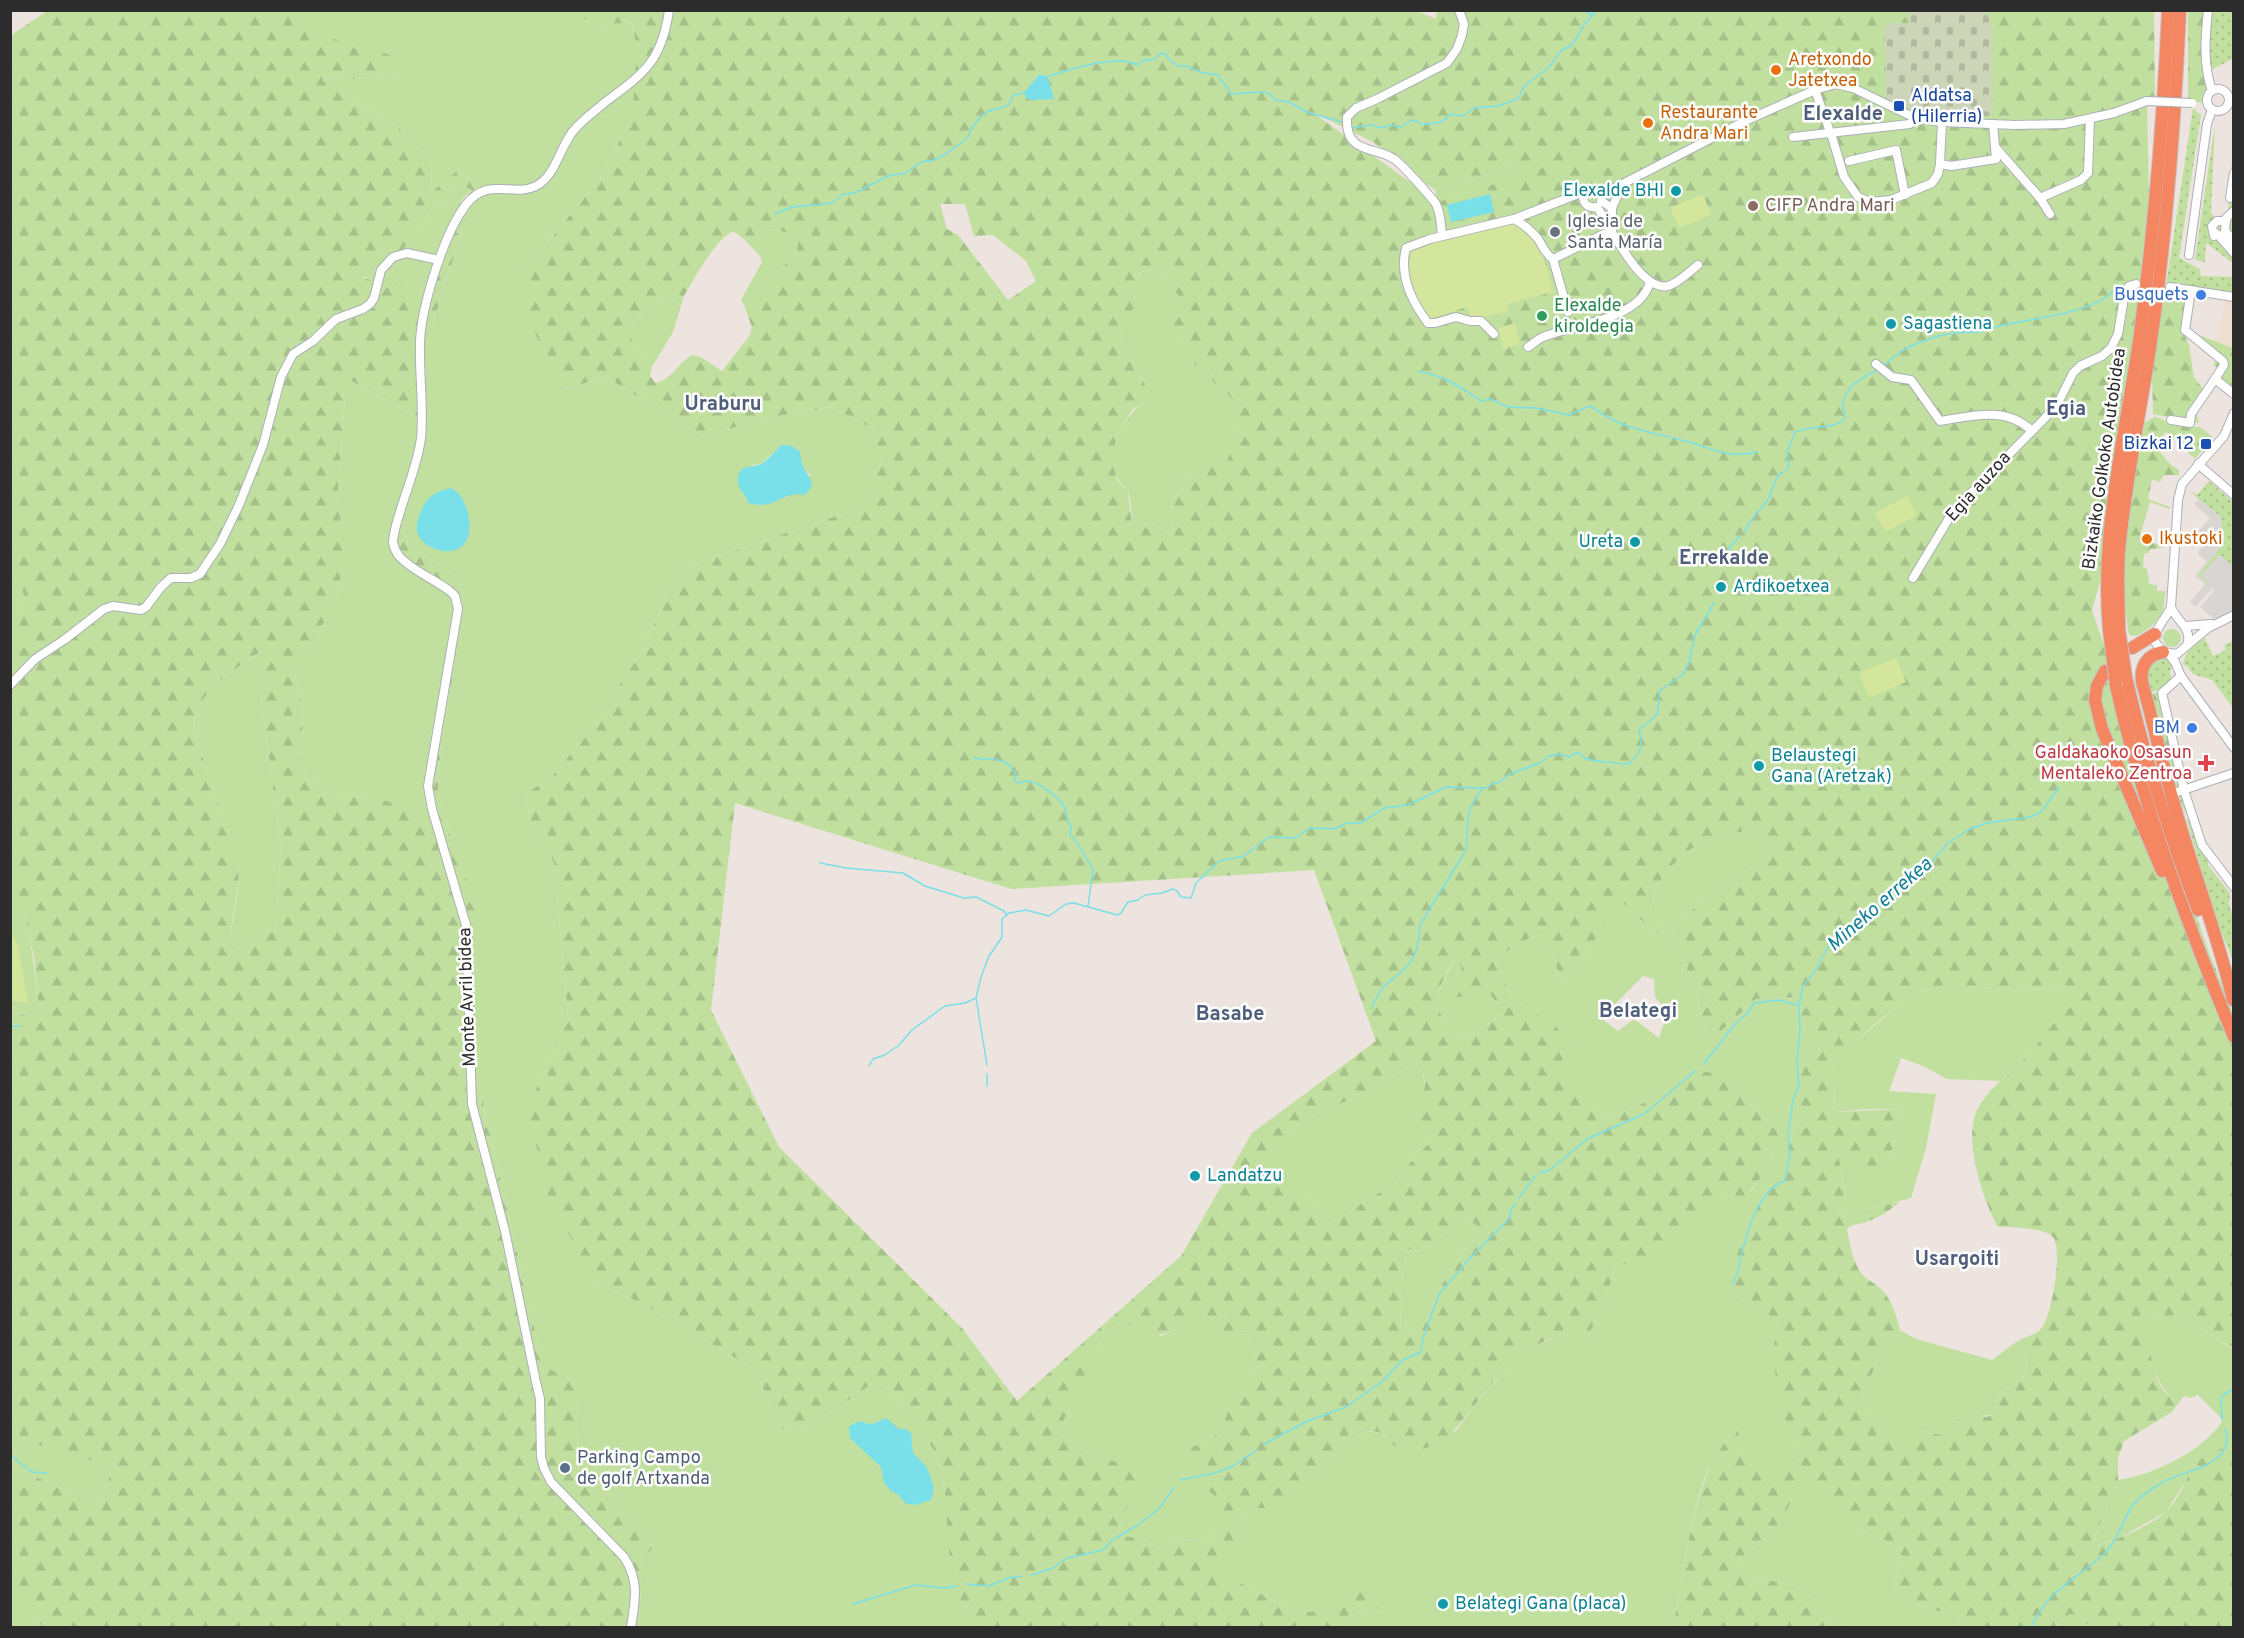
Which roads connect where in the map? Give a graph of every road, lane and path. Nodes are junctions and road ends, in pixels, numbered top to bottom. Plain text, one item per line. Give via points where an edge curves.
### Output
1 (669, 10) edge
2 (1460, 10) edge
3 (2168, 10) edge
4 (2180, 10) edge
5 (2208, 10) edge
6 (1815, 90) junction
7 (2212, 91) junction
8 (2230, 92) edge
9 (2210, 106) junction
10 (2231, 106) edge
11 (1915, 118) junction
12 (2090, 119) junction
13 (1942, 122) junction
14 (1993, 124) junction
15 (1831, 134) junction
16 (1793, 137) dead end
17 (2000, 159) junction
18 (1849, 161) dead end
19 (1940, 164) junction
20 (2234, 173) edge
21 (1622, 185) junction
22 (1586, 191) junction
23 (1905, 195) junction
24 (2234, 195) edge
25 (2040, 198) junction
26 (1600, 201) junction
27 (1612, 208) junction
28 (2234, 211) edge
29 (2049, 214) dead end
30 (1514, 219) junction
31 (2226, 221) junction
32 (1612, 230) junction
33 (2223, 235) junction
34 (1442, 237) junction
35 (2234, 241) edge
36 (2234, 253) edge
37 (2189, 255) dead end
38 (1553, 259) junction
39 (440, 260) junction
40 (1698, 264) dead end
41 (1650, 282) junction
42 (2136, 284) dead end
43 (2170, 287) dead end
44 (2191, 290) junction
45 (2234, 297) edge
46 (1568, 312) dead end
47 (1494, 334) dead end
48 (1528, 347) dead end
49 (1876, 364) dead end
50 (2215, 379) junction
51 (2234, 394) edge
52 (2234, 413) edge
53 (2171, 420) dead end
54 (2231, 427) edge
55 (2031, 430) junction
56 (2198, 464) junction
57 (2234, 495) edge
58 (1913, 578) dead end
59 (2171, 607) junction
60 (2234, 615) edge
61 (2164, 622) junction
62 (2182, 624) junction
63 (2215, 624) junction
64 (2114, 630) junction
65 (2155, 634) junction
66 (2132, 648) dead end
67 (2183, 650) junction
68 (2166, 653) junction
69 (2104, 671) dead end
70 (2180, 672) junction
71 (10, 685) edge
72 (2230, 738) edge
73 (2234, 748) edge
74 (2234, 773) edge
75 (2181, 791) junction
76 (2234, 887) edge
77 (2218, 998) junction
78 (2233, 1001) edge
79 (2234, 1037) edge
80 (631, 1628) edge

1 - 39 street, Monte Avril bidea via 660,47 645,72 574,130 541,183 527,189 489,189 472,198
2 - 34 street via 1462,35 1447,63 1356,108 1347,117 1346,125 1364,150 1393,158 1431,199 1439,212
3 - 64 highway, Bizkaiko Golkoko Autobidea via 2153,221 2107,558 2106,594
4 - 64 highway, Bizkaiko Golkoko Autobidea via 2166,219 2119,553
5 - 7 street via 2205,55
6 - 11 street via 1836,84 1845,86 1898,105
6 - 15 street
6 - 21 street via 1745,121
7 - 8 street
7 - 9 street via 2208,96
8 - 10 street
9 - 10 street via 2219,111
9 - 12 street, bridge via 2147,101
9 - 37 street
11 - 13 street
11 - 15 street via 1910,124
12 - 14 street via 2064,124
12 - 25 street via 2088,173
13 - 14 street
13 - 19 street
14 - 17 street
15 - 16 street
15 - 23 street via 1844,177 1858,197 1877,203
17 - 19 street
17 - 25 street
18 - 23 street via 1896,150
19 - 23 street via 1932,183
20 - 24 street via 2230,198
21 - 26 street
21 - 27 street
22 - 26 street via 1594,189
22 - 26 street via 1586,205 1591,208
22 - 30 street
25 - 29 street
26 - 27 street
26 - 32 street
27 - 32 street
28 - 31 street
30 - 34 street
30 - 38 street via 1530,230
31 - 33 street
31 - 33 street via 2217,221 2212,226 2214,236
32 - 38 street
32 - 41 street via 1626,255
33 - 35 street
33 - 36 street
34 - 47 street via 1406,248 1405,279 1409,291 1428,323 1456,316 1481,321
38 - 46 street
39 - 71 street via 407,253 393,257 381,270 368,306 336,319 293,354 282,375 263,445 239,505 220,544 198,575 171,578 141,610 114,606 104,609 35,659
39 - 80 street, Monte Avril bidea via 422,314 421,437 393,544 401,558 445,587 457,603 457,622 430,769 429,798 466,925 472,1104 505,1231 537,1382 541,1457 551,1482 631,1568 636,1594
40 - 41 street via 1668,286
41 - 48 street via 1645,295 1633,306 1592,324 1542,338
42 - 55 street, Egia auzoa via 2129,286 2124,298 2118,334 2111,348 2073,373 2059,401
43 - 44 street
44 - 45 street
44 - 50 street via 2185,330 2223,361
49 - 55 street via 1892,377 1911,380 1940,421 1995,414 2021,421
50 - 51 street
50 - 53 street via 2191,414 2190,423
52 - 54 street
54 - 56 street
55 - 58 street, Egia auzoa via 1951,515
56 - 57 street
56 - 59 street via 2178,494
59 - 61 street
59 - 62 street
60 - 63 street
61 - 62 street
61 - 65 street
62 - 63 street
62 - 67 street via 2189,636
63 - 67 street
64 - 77 highway, Bizkaiko Golkoko Autobidea, bridge via 2116,686 2129,745
64 - 78 highway, Bizkaiko Golkoko Autobidea, bridge via 2166,821
65 - 66 highway
65 - 68 street via 2157,647
67 - 68 street
67 - 70 street via 2178,659
68 - 70 street
68 - 78 highway via 2145,662 2142,682 2175,810 2222,954
69 - 77 highway via 2096,700 2102,729 2191,943
70 - 72 street
70 - 75 street via 2162,693
72 - 73 street
74 - 75 street
75 - 76 street via 2202,845
77 - 79 highway, Bizkaiko Golkoko Autobidea

